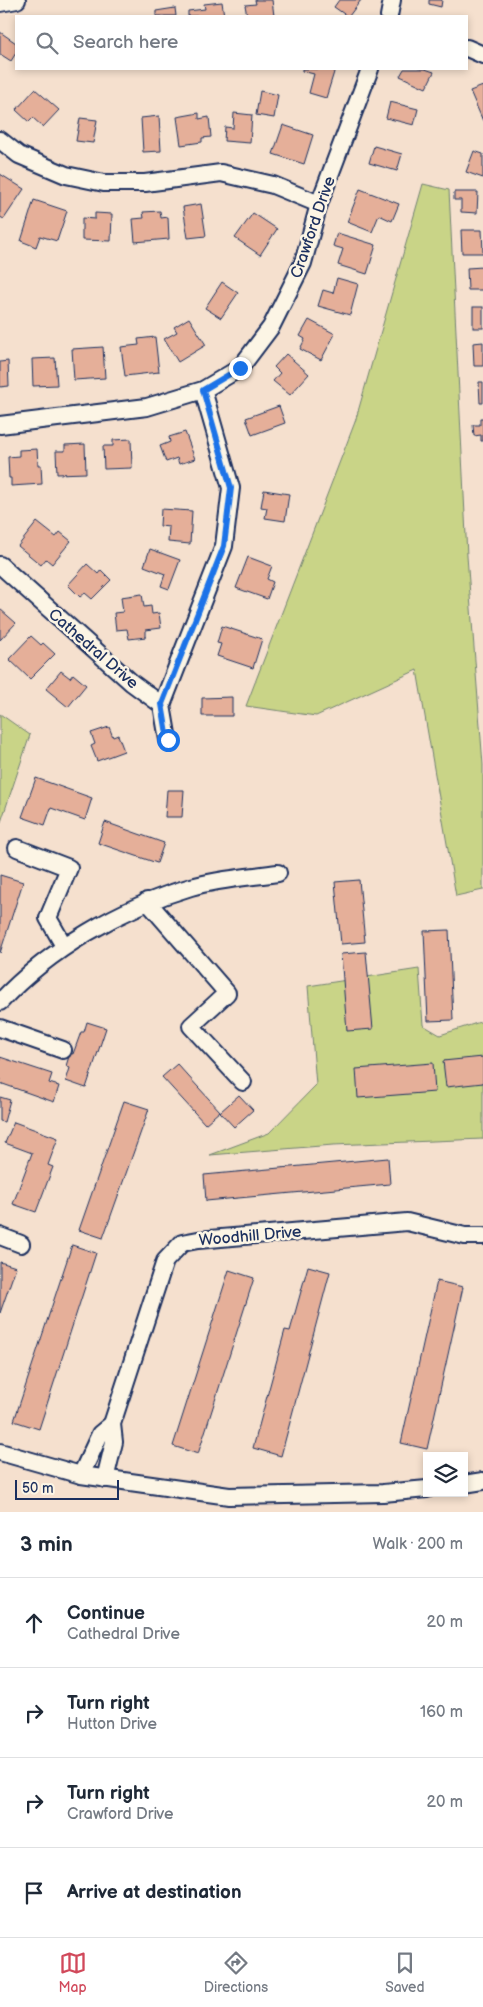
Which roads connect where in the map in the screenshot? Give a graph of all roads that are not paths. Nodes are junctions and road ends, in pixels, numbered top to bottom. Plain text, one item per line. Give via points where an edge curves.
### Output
1 (17, 0) edge
2 (392, 0) edge
3 (0, 3) edge
4 (389, 15) edge
5 (468, 48) edge
6 (483, 54) edge
7 (370, 70) edge
8 (0, 140) edge
9 (319, 204) junction
10 (203, 390) junction
11 (0, 425) edge
12 (0, 565) edge
13 (162, 704) junction
14 (168, 740) dead end
15 (18, 848) dead end
16 (278, 873) dead end
17 (148, 901) junction
18 (64, 946) junction
19 (0, 1002) edge
20 (0, 1028) edge
21 (63, 1050) dead end
22 (242, 1082) dead end
23 (0, 1236) edge
24 (483, 1236) edge
25 (21, 1244) dead end
26 (112, 1424) junction
27 (0, 1452) edge
28 (81, 1475) junction
29 (105, 1479) junction
30 (483, 1481) edge
31 (468, 1483) edge
32 (423, 1489) edge

1 - 3 street
2 - 4 street
5 - 6 street
7 - 9 street, Crawford Drive
8 - 9 street via 19,155 66,175 104,183 145,183 222,173 273,185
9 - 10 street, Crawford Drive via 303,262 271,327 240,368
10 - 11 street, Crawford Drive via 147,407
10 - 13 street via 231,488 224,546
12 - 13 street, Cathedral Drive via 132,683
13 - 14 street
15 - 18 street via 69,868 48,918
16 - 17 street via 193,887
17 - 18 street
17 - 22 street via 227,993 191,1026
18 - 19 street via 19,982
20 - 21 street
23 - 25 street
24 - 26 street, Woodhill Drive via 465,1236 407,1222 182,1243 165,1261
26 - 28 street, Woodhill Drive via 100,1434
26 - 29 street, Woodhill Drive via 114,1442
27 - 28 street
28 - 29 street
29 - 32 street via 229,1496 383,1494
30 - 31 street

